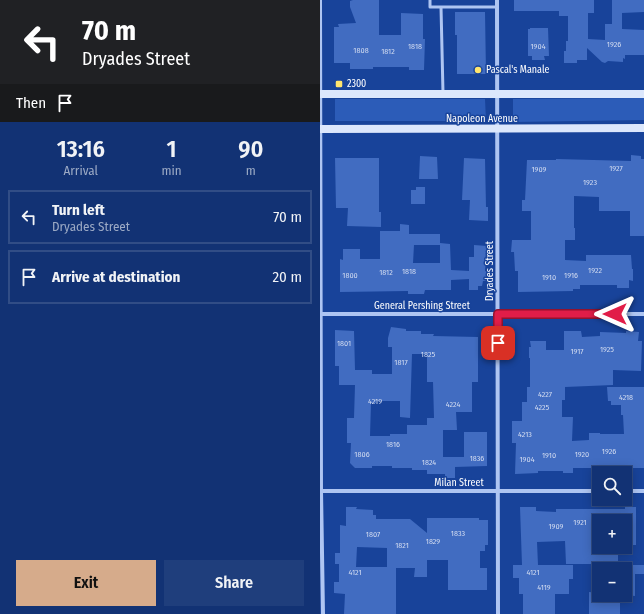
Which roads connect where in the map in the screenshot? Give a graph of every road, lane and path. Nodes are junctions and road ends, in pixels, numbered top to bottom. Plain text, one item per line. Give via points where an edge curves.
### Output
1 (320, 0) edge
2 (430, 0) edge
3 (497, 0) edge
4 (441, 7) junction
5 (497, 7) junction
6 (320, 94) edge
7 (443, 94) junction
8 (497, 94) junction
9 (644, 94) edge
10 (644, 128) edge
11 (320, 129) edge
12 (498, 129) junction
13 (320, 314) edge
14 (498, 314) junction
15 (644, 314) edge
16 (320, 491) edge
17 (498, 491) junction
18 (592, 491) edge
19 (632, 491) edge
20 (644, 491) edge
21 (323, 614) edge
22 (498, 614) edge

1 - 6 street
2 - 4 lane via 430,7
3 - 5 street, Dryades Street
4 - 5 lane
4 - 7 lane
5 - 8 street, Dryades Street
6 - 7 main road
6 - 11 street
7 - 8 main road
8 - 9 main road
8 - 12 street, Dryades Street
10 - 12 main road, Napoleon Avenue
11 - 12 main road, Napoleon Avenue
11 - 13 street
12 - 14 street, Dryades Street
13 - 14 street, General Pershing Street
13 - 16 street
14 - 15 street, General Pershing Street
14 - 17 street, Dryades Street
16 - 17 street, Milan Street
16 - 21 street
17 - 18 street, Milan Street
17 - 22 street, Dryades Street
19 - 20 street

